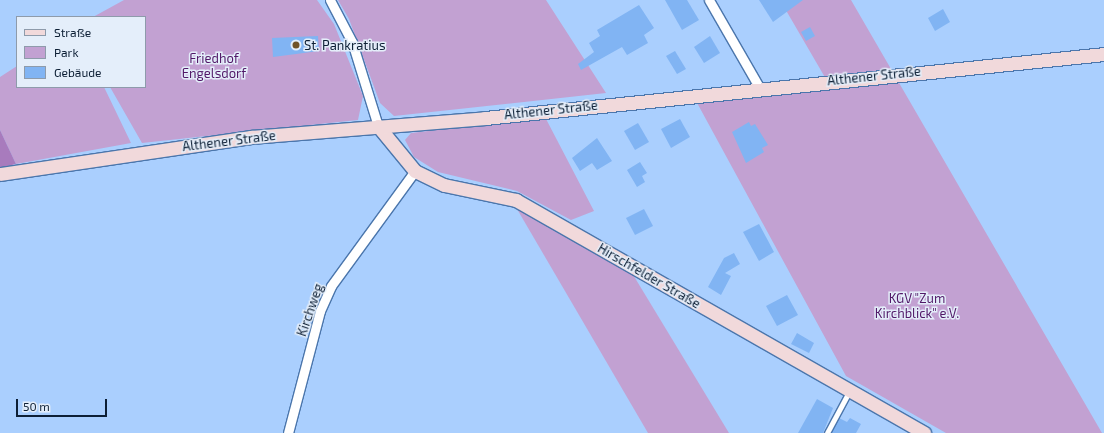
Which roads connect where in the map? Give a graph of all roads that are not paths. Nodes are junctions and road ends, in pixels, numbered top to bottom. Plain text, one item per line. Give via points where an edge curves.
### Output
1 (330, 0) edge
2 (709, 0) edge
3 (1104, 54) edge
4 (759, 87) junction
5 (378, 126) junction
6 (415, 171) junction
7 (0, 174) edge
8 (850, 390) junction
9 (288, 433) edge
10 (826, 433) edge
11 (924, 433) edge

1 - 5 street via 352,42
2 - 4 street
3 - 4 main road, Althener Straße
4 - 5 main road, Althener Straße
5 - 6 main road, Hirschfelder Straße
5 - 7 main road, Althener Straße via 251,137
6 - 8 main road, Hirschfelder Straße via 444,185 516,200
6 - 9 street, Kirchweg via 331,286 320,311
8 - 10 lane
8 - 11 main road, Hirschfelder Straße

